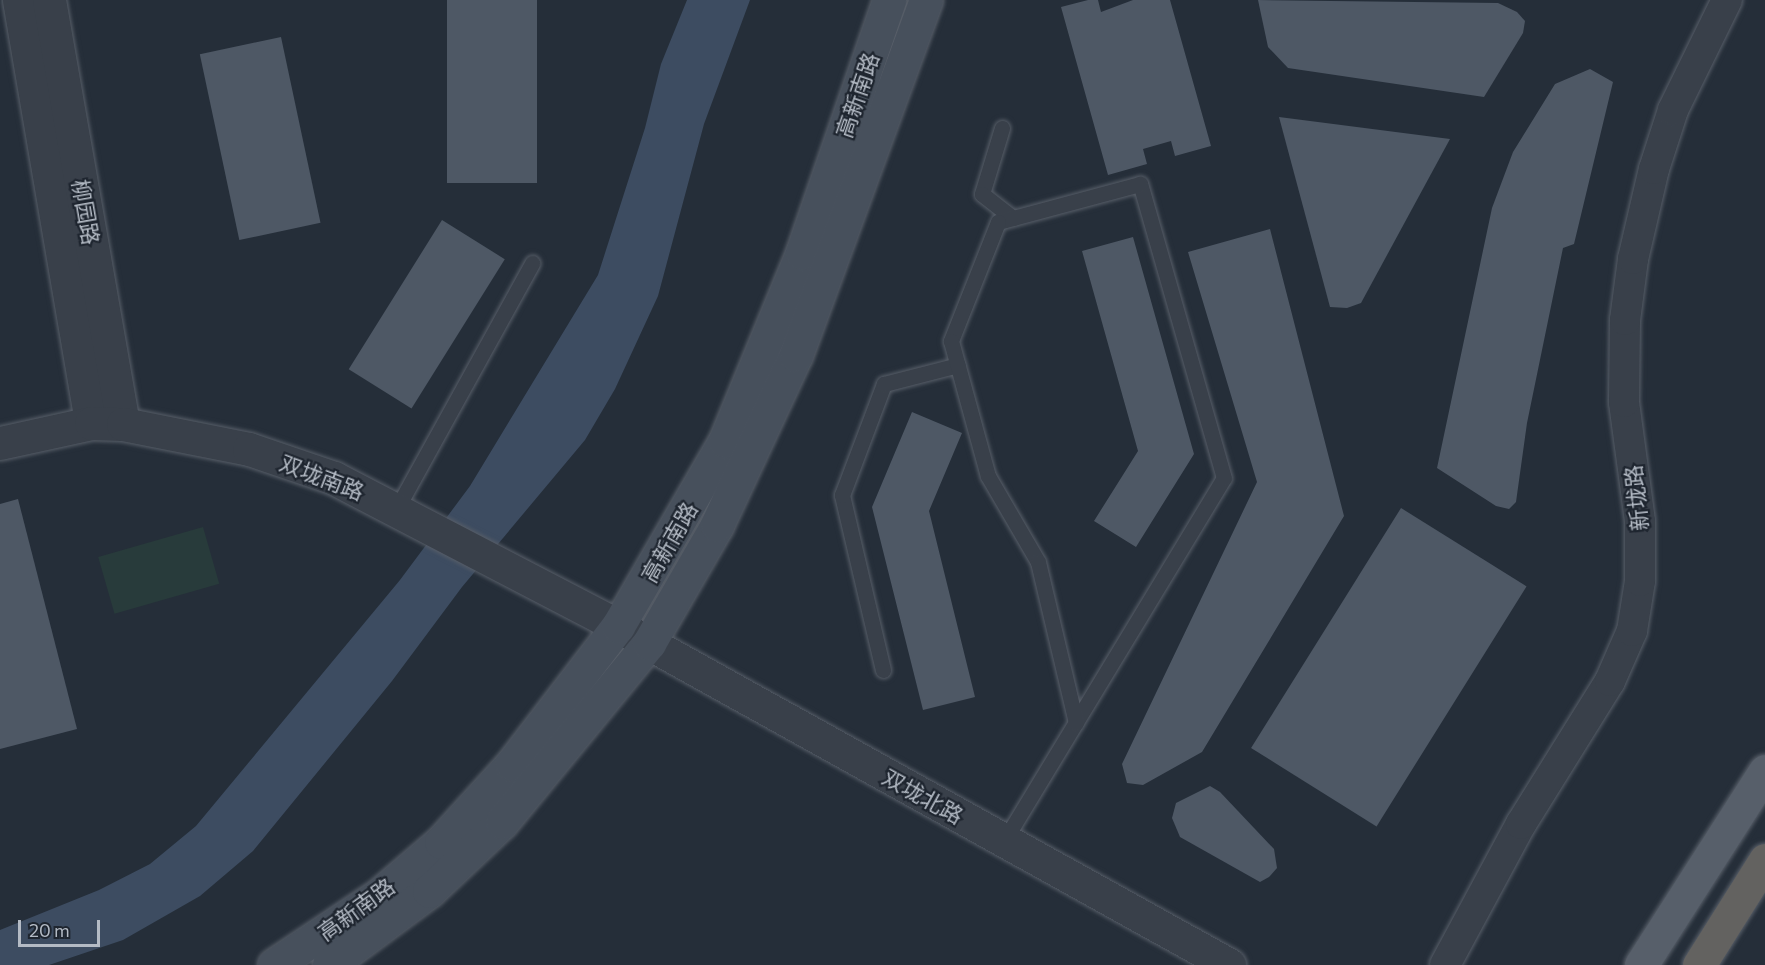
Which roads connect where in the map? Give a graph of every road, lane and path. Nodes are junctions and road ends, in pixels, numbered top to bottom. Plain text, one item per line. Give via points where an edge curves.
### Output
1 (19, 0) edge
2 (49, 0) edge
3 (889, 0) edge
4 (926, 0) edge
5 (1727, 0) edge
6 (1002, 128) dead end
7 (1013, 218) junction
8 (532, 263) dead end
9 (958, 365) junction
10 (91, 423) junction
11 (123, 424) junction
12 (0, 443) edge
13 (405, 513) junction
14 (618, 626) junction
15 (649, 643) junction
16 (883, 670) dead end
17 (1076, 723) junction
18 (1765, 771) edge
19 (1004, 841) junction
20 (1765, 860) edge
21 (274, 965) edge
22 (329, 965) edge
23 (1229, 965) edge
24 (1445, 965) edge
25 (1641, 965) edge
26 (1699, 965) edge

1 - 10 street, 柳园路
2 - 11 street, 柳园路
3 - 14 main road, 高新南路 via 802,253 725,441
4 - 15 main road, 高新南路 via 796,355 717,525
5 - 24 street, 新垅路 via 1673,110 1654,169 1633,260 1625,320 1624,391 1640,521 1640,581 1632,631 1610,681 1521,824
6 - 7 lane via 982,194
7 - 9 lane via 998,222 951,341
7 - 17 lane via 1140,184 1224,478
8 - 13 lane
9 - 16 lane via 884,384 842,495
9 - 17 lane via 988,476 1038,562
10 - 11 street, 双垅南路
10 - 12 street, 双垅南路
11 - 13 street, 双垅南路 via 249,450 334,478
13 - 14 street, 双垅南路
14 - 15 street, 双垅北路
14 - 21 main road, 高新南路 via 512,764 441,842 378,896
15 - 19 street, 双垅北路
15 - 22 main road, 高新南路 via 502,822 396,919
17 - 19 lane
18 - 25 main road
19 - 23 street, 双垅北路
20 - 26 highway

